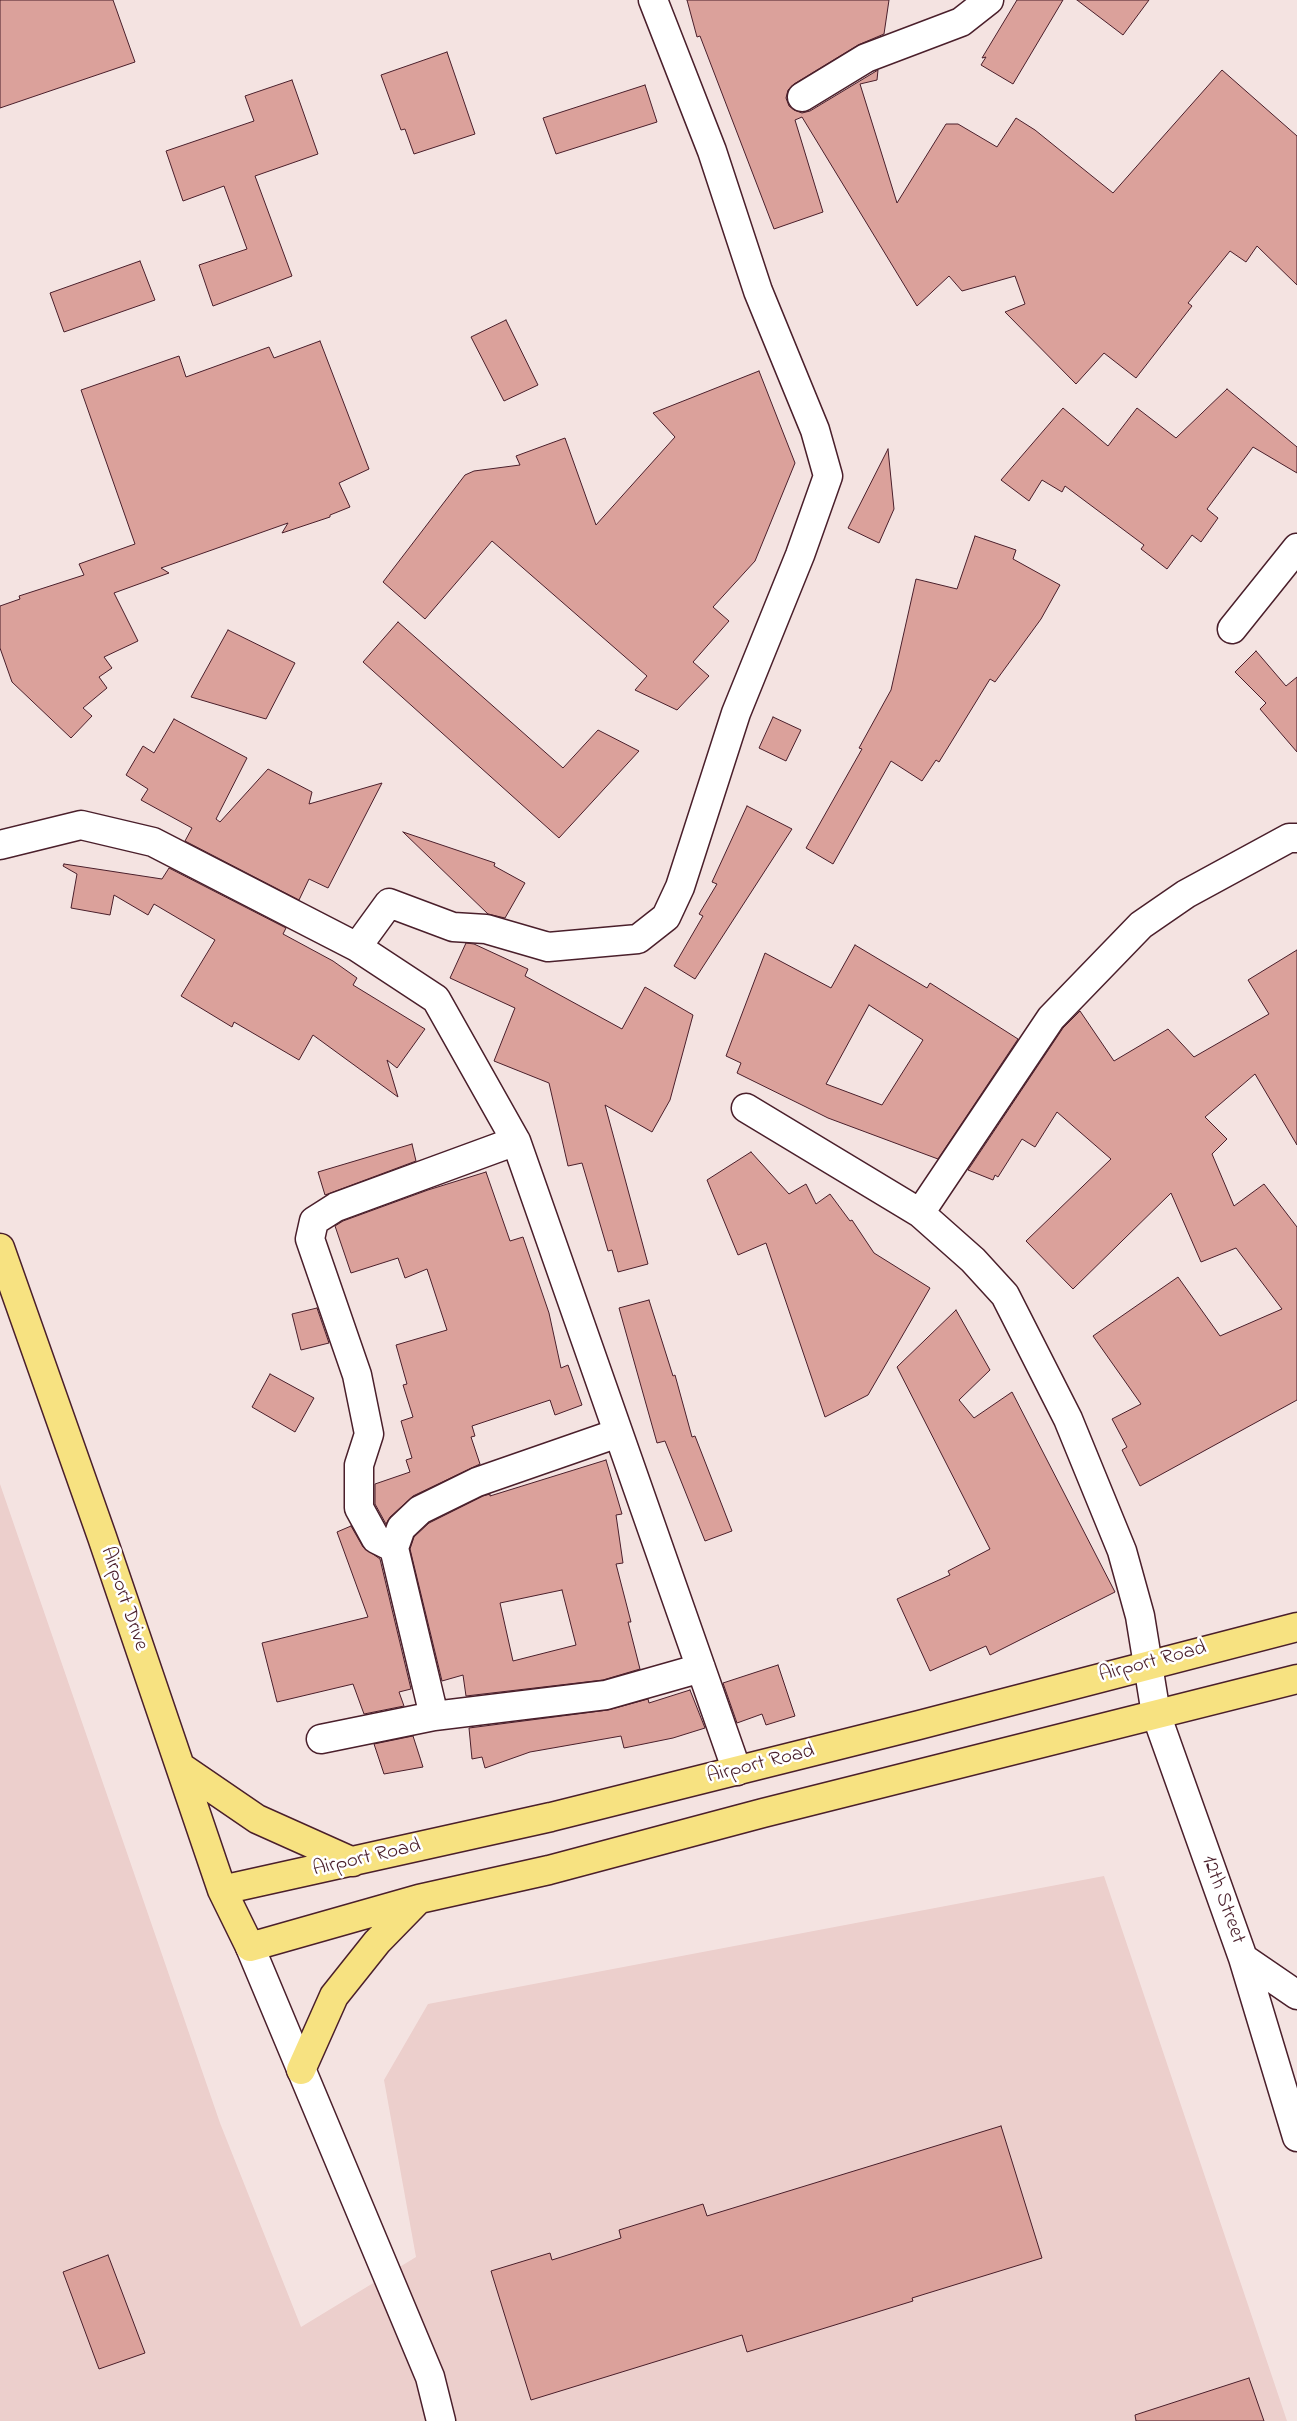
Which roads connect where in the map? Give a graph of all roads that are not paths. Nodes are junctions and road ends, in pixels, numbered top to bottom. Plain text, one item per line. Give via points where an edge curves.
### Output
1 (653, 0) edge
2 (989, 0) edge
3 (802, 97) dead end
4 (1297, 548) edge
5 (1232, 629) dead end
6 (1297, 838) edge
7 (0, 845) edge
8 (357, 947) junction
9 (746, 1108) dead end
10 (516, 1141) junction
11 (920, 1213) junction
12 (0, 1248) edge
13 (618, 1432) junction
14 (394, 1548) junction
15 (1297, 1627) edge
16 (1147, 1664) junction
17 (701, 1668) junction
18 (1297, 1679) edge
19 (1156, 1714) junction
20 (434, 1716) junction
21 (321, 1740) dead end
22 (181, 1767) junction
23 (737, 1771) junction
24 (353, 1862) junction
25 (222, 1890) junction
26 (419, 1900) junction
27 (250, 1947) junction
28 (1243, 1958) junction
29 (1297, 1995) edge
30 (302, 2070) junction
31 (1297, 2137) edge
32 (441, 2421) edge

1 - 8 street via 712,151 758,291 815,430 828,476 736,713 680,886 666,918 638,940 548,947 486,929 454,927 389,903
2 - 3 street via 961,22 866,58
4 - 5 street
6 - 11 street via 1281,842 1186,894 1140,925 1051,1018
7 - 8 street via 81,824 152,842
8 - 10 street via 436,999
9 - 11 street, 12th Street
10 - 13 street
10 - 14 street via 336,1207 314,1221 310,1239 357,1375 369,1434 359,1465 359,1508 376,1539
11 - 16 street, 12th Street via 973,1260 1004,1295 1068,1419 1122,1551 1140,1616
12 - 22 main road, Airport Drive
13 - 14 street via 477,1482 420,1510 401,1528
13 - 17 street
14 - 20 street
15 - 16 main road, Airport Road
16 - 19 street, 12th Street
16 - 23 main road, Airport Road
17 - 20 street via 606,1695
17 - 23 street
18 - 19 main road
19 - 26 main road via 549,1870
19 - 28 street, 12th Street
20 - 21 street
22 - 24 main road via 257,1819
22 - 25 main road, Airport Drive
23 - 24 main road, Airport Road
24 - 25 main road, Airport Road
25 - 27 main road, Airport Drive
26 - 27 main road
26 - 30 main road via 378,1942 334,1996
27 - 30 street
28 - 29 street
28 - 31 street, 12th Street
30 - 32 street via 430,2377

